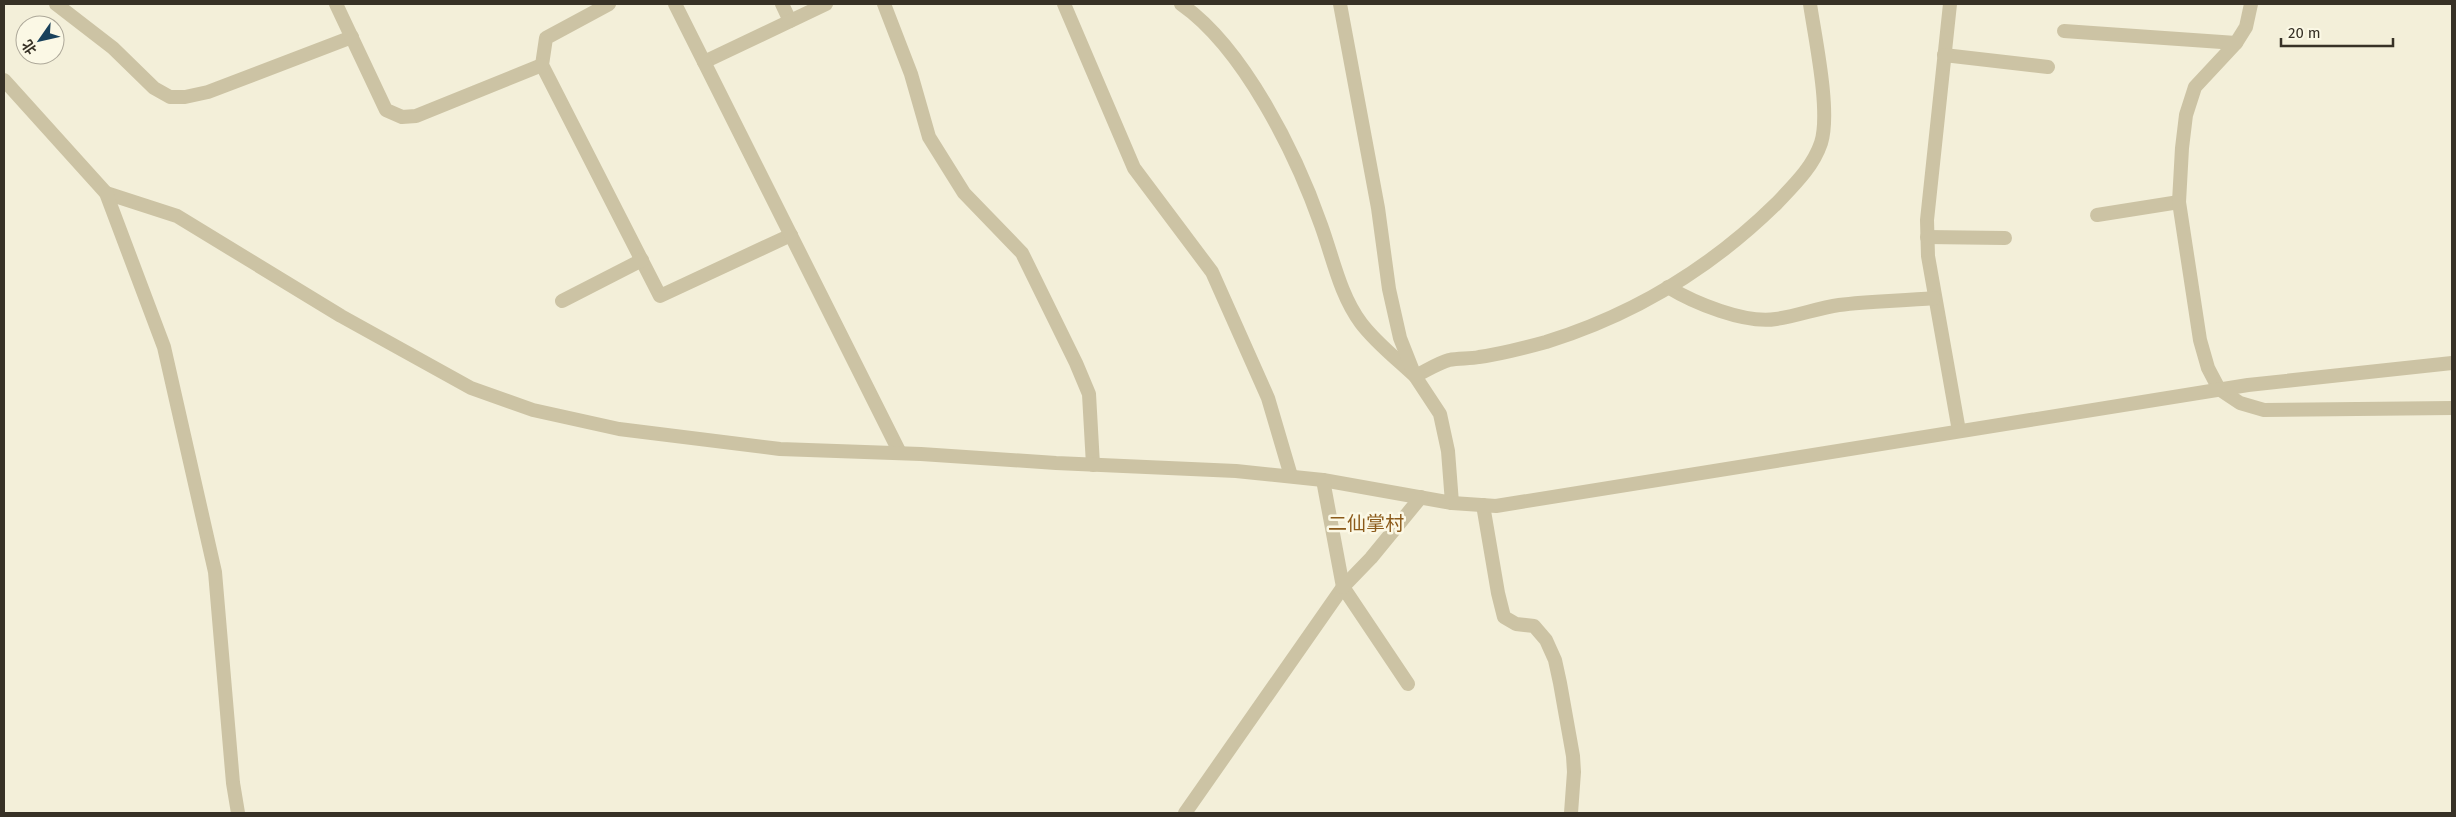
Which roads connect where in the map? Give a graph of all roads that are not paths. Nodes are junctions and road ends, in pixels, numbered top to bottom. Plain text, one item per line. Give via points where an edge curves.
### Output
1 (56, 4) edge
2 (336, 4) edge
3 (609, 4) edge
4 (675, 4) edge
5 (782, 4) edge
6 (826, 4) edge
7 (884, 4) edge
8 (1064, 4) edge
9 (1181, 4) edge
10 (1340, 4) edge
11 (1810, 4) edge
12 (1950, 4) edge
13 (2251, 4) edge
14 (790, 21) junction
15 (2064, 30) dead end
16 (352, 37) junction
17 (2236, 43) junction
18 (1944, 55) junction
19 (704, 62) junction
20 (542, 65) junction
21 (2048, 67) dead end
22 (4, 80) edge
23 (106, 193) junction
24 (2179, 202) junction
25 (2097, 214) dead end
26 (791, 235) junction
27 (1927, 237) junction
28 (2005, 238) dead end
29 (642, 260) junction
30 (1668, 287) junction
31 (1934, 298) junction
32 (562, 301) dead end
33 (2452, 363) edge
34 (1415, 376) junction
35 (2219, 389) junction
36 (2452, 408) edge
37 (1958, 431) junction
38 (900, 453) junction
39 (1093, 464) junction
40 (1291, 476) junction
41 (1323, 480) junction
42 (1421, 498) junction
43 (1452, 503) junction
44 (1483, 505) junction
45 (1343, 587) junction
46 (1408, 684) dead end
47 (238, 813) edge
48 (1185, 813) edge
49 (1571, 813) edge

1 - 16 street via 113,48 154,88 170,97 208,92
2 - 16 street
3 - 20 street via 546,38
4 - 19 street
5 - 14 street
6 - 14 street
7 - 39 street via 911,74 930,137 964,193 1022,253 1076,364 1089,394
8 - 40 street via 1134,168 1212,272 1268,398
9 - 34 street via 1201,19 1228,48 1285,140 1304,179 1346,298 1361,323
10 - 34 street via 1378,208 1389,289 1400,338
11 - 30 street via 1823,92 1822,141 1811,164 1755,224 1721,253
12 - 18 street
13 - 17 street via 2246,27
14 - 19 street
15 - 17 street
16 - 20 street via 386,110 402,116 416,116
17 - 24 street via 2195,87 2186,115
18 - 21 street
18 - 27 street
19 - 26 street
20 - 29 street
22 - 23 street
23 - 38 street via 177,216 341,316 471,388 533,410 619,429 780,449
23 - 47 street via 164,347 215,572
24 - 25 street
24 - 35 street via 2200,340 2208,368
26 - 29 street via 660,296
26 - 38 street
27 - 28 street
27 - 31 street
29 - 32 street
30 - 31 street via 1688,299 1716,309 1774,320 1837,305
30 - 34 street via 1592,326 1515,350 1448,360
31 - 37 street
33 - 35 street
34 - 43 street via 1440,414 1448,450
35 - 36 street via 2240,403 2264,410
35 - 37 street
37 - 44 street via 1496,506
38 - 39 street
39 - 40 street
40 - 41 street
41 - 42 street
41 - 45 street
42 - 43 street
42 - 45 street
43 - 44 street
44 - 49 street via 1504,616 1516,624 1534,626 1546,640 1555,660 1573,756
45 - 46 street
45 - 48 street

